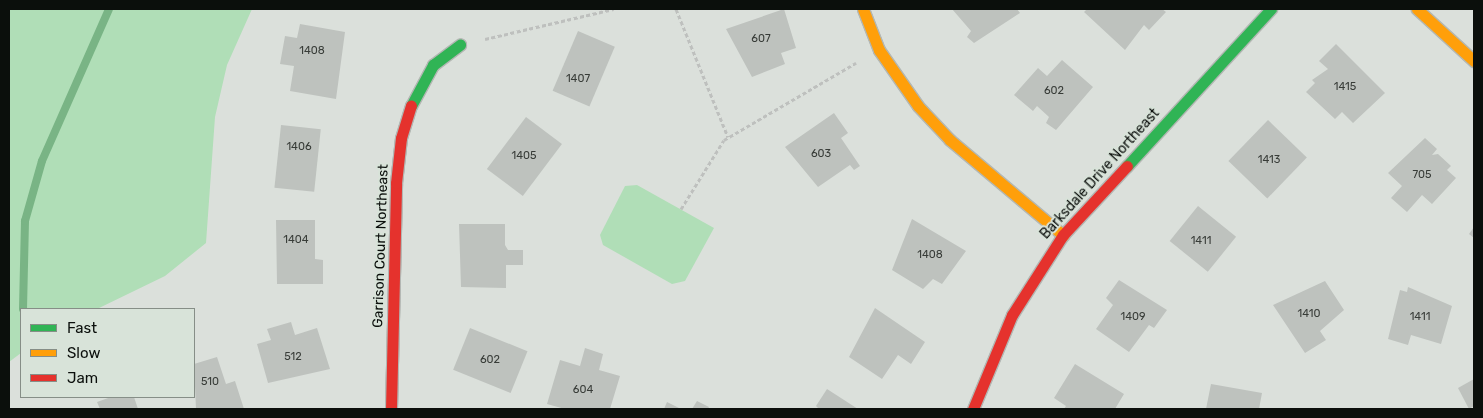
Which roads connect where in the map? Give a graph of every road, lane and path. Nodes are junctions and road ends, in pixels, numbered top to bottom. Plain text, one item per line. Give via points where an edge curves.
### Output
1 (614, 9) edge
2 (676, 9) edge
3 (863, 9) edge
4 (1270, 9) edge
5 (1417, 9) edge
6 (460, 45) joint
7 (879, 50) junction
8 (1474, 62) edge
9 (728, 137) junction
10 (681, 209) dead end
11 (1063, 235) junction
12 (392, 409) edge
13 (973, 409) edge

1 - 6 path
2 - 9 path
3 - 7 street
4 - 11 street, Barksdale Drive Northeast
5 - 8 street
6 - 12 street, Garrison Court Northeast via 433,65 414,97 401,138 396,183
7 - 9 path
7 - 11 street via 918,106 950,140
9 - 10 path
11 - 13 street, Barksdale Drive Northeast via 1012,315

